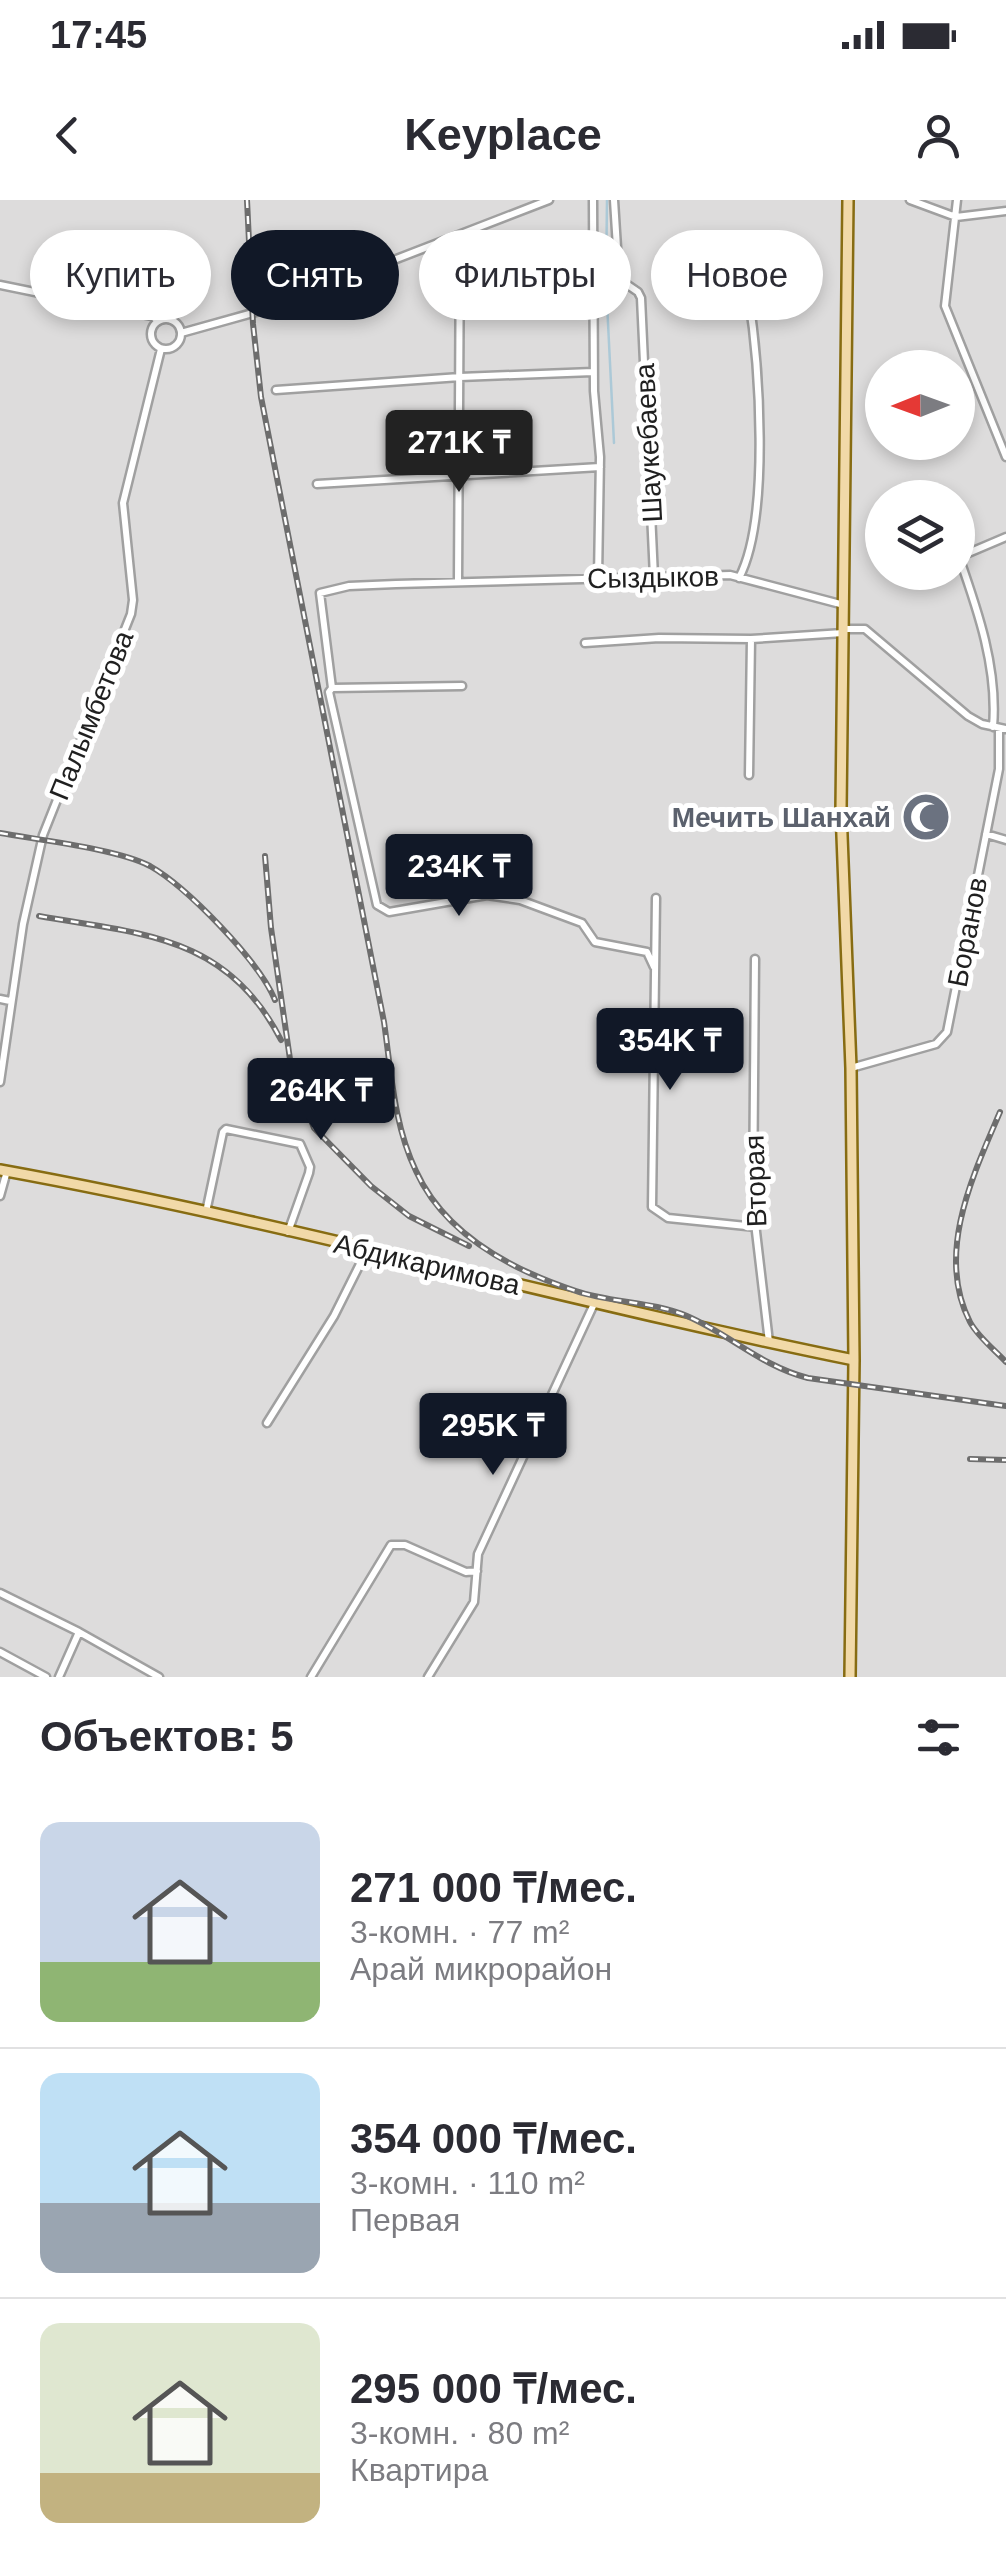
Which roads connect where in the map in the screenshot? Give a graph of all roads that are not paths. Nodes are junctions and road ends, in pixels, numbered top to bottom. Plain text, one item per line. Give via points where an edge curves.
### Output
1 (549, 200) edge
2 (593, 200) edge
3 (614, 200) edge
4 (848, 200) edge
5 (910, 200) edge
6 (958, 200) edge
7 (1006, 211) edge
8 (956, 216) junction
9 (475, 230) edge
10 (419, 252) edge
11 (0, 285) edge
12 (460, 320) edge
13 (753, 320) edge
14 (158, 322) junction
15 (180, 332) junction
16 (161, 349) junction
17 (594, 372) junction
18 (460, 376) junction
19 (276, 390) dead end
20 (1006, 457) edge
21 (600, 467) junction
22 (460, 477) junction
23 (317, 484) dead end
24 (1006, 536) edge
25 (975, 550) edge
26 (654, 577) junction
27 (598, 578) junction
28 (740, 578) junction
29 (458, 582) junction
30 (970, 590) edge
31 (844, 605) junction
32 (843, 631) junction
33 (751, 639) junction
34 (585, 643) dead end
35 (462, 686) dead end
36 (332, 688) junction
37 (1000, 728) edge
38 (750, 775) dead end
39 (986, 834) junction
40 (1006, 840) edge
41 (656, 898) dead end
42 (755, 959) dead end
43 (654, 967) junction
44 (0, 999) edge
45 (10, 1001) junction
46 (851, 1068) junction
47 (0, 1082) edge
48 (3, 1171) edge
49 (0, 1196) edge
50 (206, 1213) junction
51 (756, 1228) junction
52 (288, 1232) junction
53 (367, 1250) junction
54 (594, 1304) junction
55 (769, 1343) junction
56 (854, 1360) junction
57 (267, 1423) dead end
58 (477, 1571) junction
59 (0, 1593) edge
60 (79, 1632) junction
61 (0, 1652) edge
62 (46, 1677) edge
63 (59, 1677) edge
64 (159, 1677) edge
65 (312, 1677) edge
66 (428, 1677) edge
67 (850, 1677) edge

1 - 9 street
2 - 17 street
3 - 26 street, Шаукебаева via 619,279 641,298
4 - 31 main road
5 - 8 street
6 - 8 street
7 - 8 street
8 - 20 street via 945,306
10 - 15 street via 267,309
11 - 14 street
12 - 18 street
13 - 28 street via 759,440 752,551
14 - 15 street via 172,321
14 - 16 street via 150,334
15 - 16 street via 175,346
16 - 45 street, Палымбетова via 122,503 132,614 43,835
17 - 18 street
17 - 21 street
18 - 19 street
18 - 22 street
21 - 22 street
21 - 27 street
22 - 23 street
22 - 29 street
24 - 25 street
26 - 27 street, Сыздыков
26 - 28 street, Сыздыков
27 - 29 street, Сыздыков
28 - 31 street, Сыздыков
29 - 36 street, Сыздыков via 320,592
30 - 37 street, Боранов
31 - 32 main road
32 - 33 street
32 - 37 street via 864,629 968,716
32 - 46 main road via 841,810
33 - 34 street
33 - 38 street
35 - 36 street
36 - 43 street via 377,905 389,912 487,895 520,900 582,924 595,942 647,952
37 - 39 street, Боранов
39 - 40 street
39 - 46 street, Боранов via 947,1032 936,1044
41 - 43 street
42 - 51 street, Вторая
43 - 51 street via 652,1207 668,1218
44 - 45 street
45 - 47 street, Палымбетова
46 - 56 main road
48 - 49 street
48 - 50 main road, Абдикаримова
50 - 52 main road, Абдикаримова
50 - 52 street via 223,1132 300,1144 310,1167
51 - 55 street, Вторая
52 - 53 main road, Абдикаримова
53 - 54 main road, Абдикаримова
53 - 57 street
54 - 55 main road, Абдикаримова
54 - 58 street via 478,1554
55 - 56 main road, Абдикаримова
56 - 67 main road
58 - 65 street via 391,1545
58 - 66 street via 474,1602
59 - 60 street
60 - 63 street
60 - 64 street
61 - 62 street

